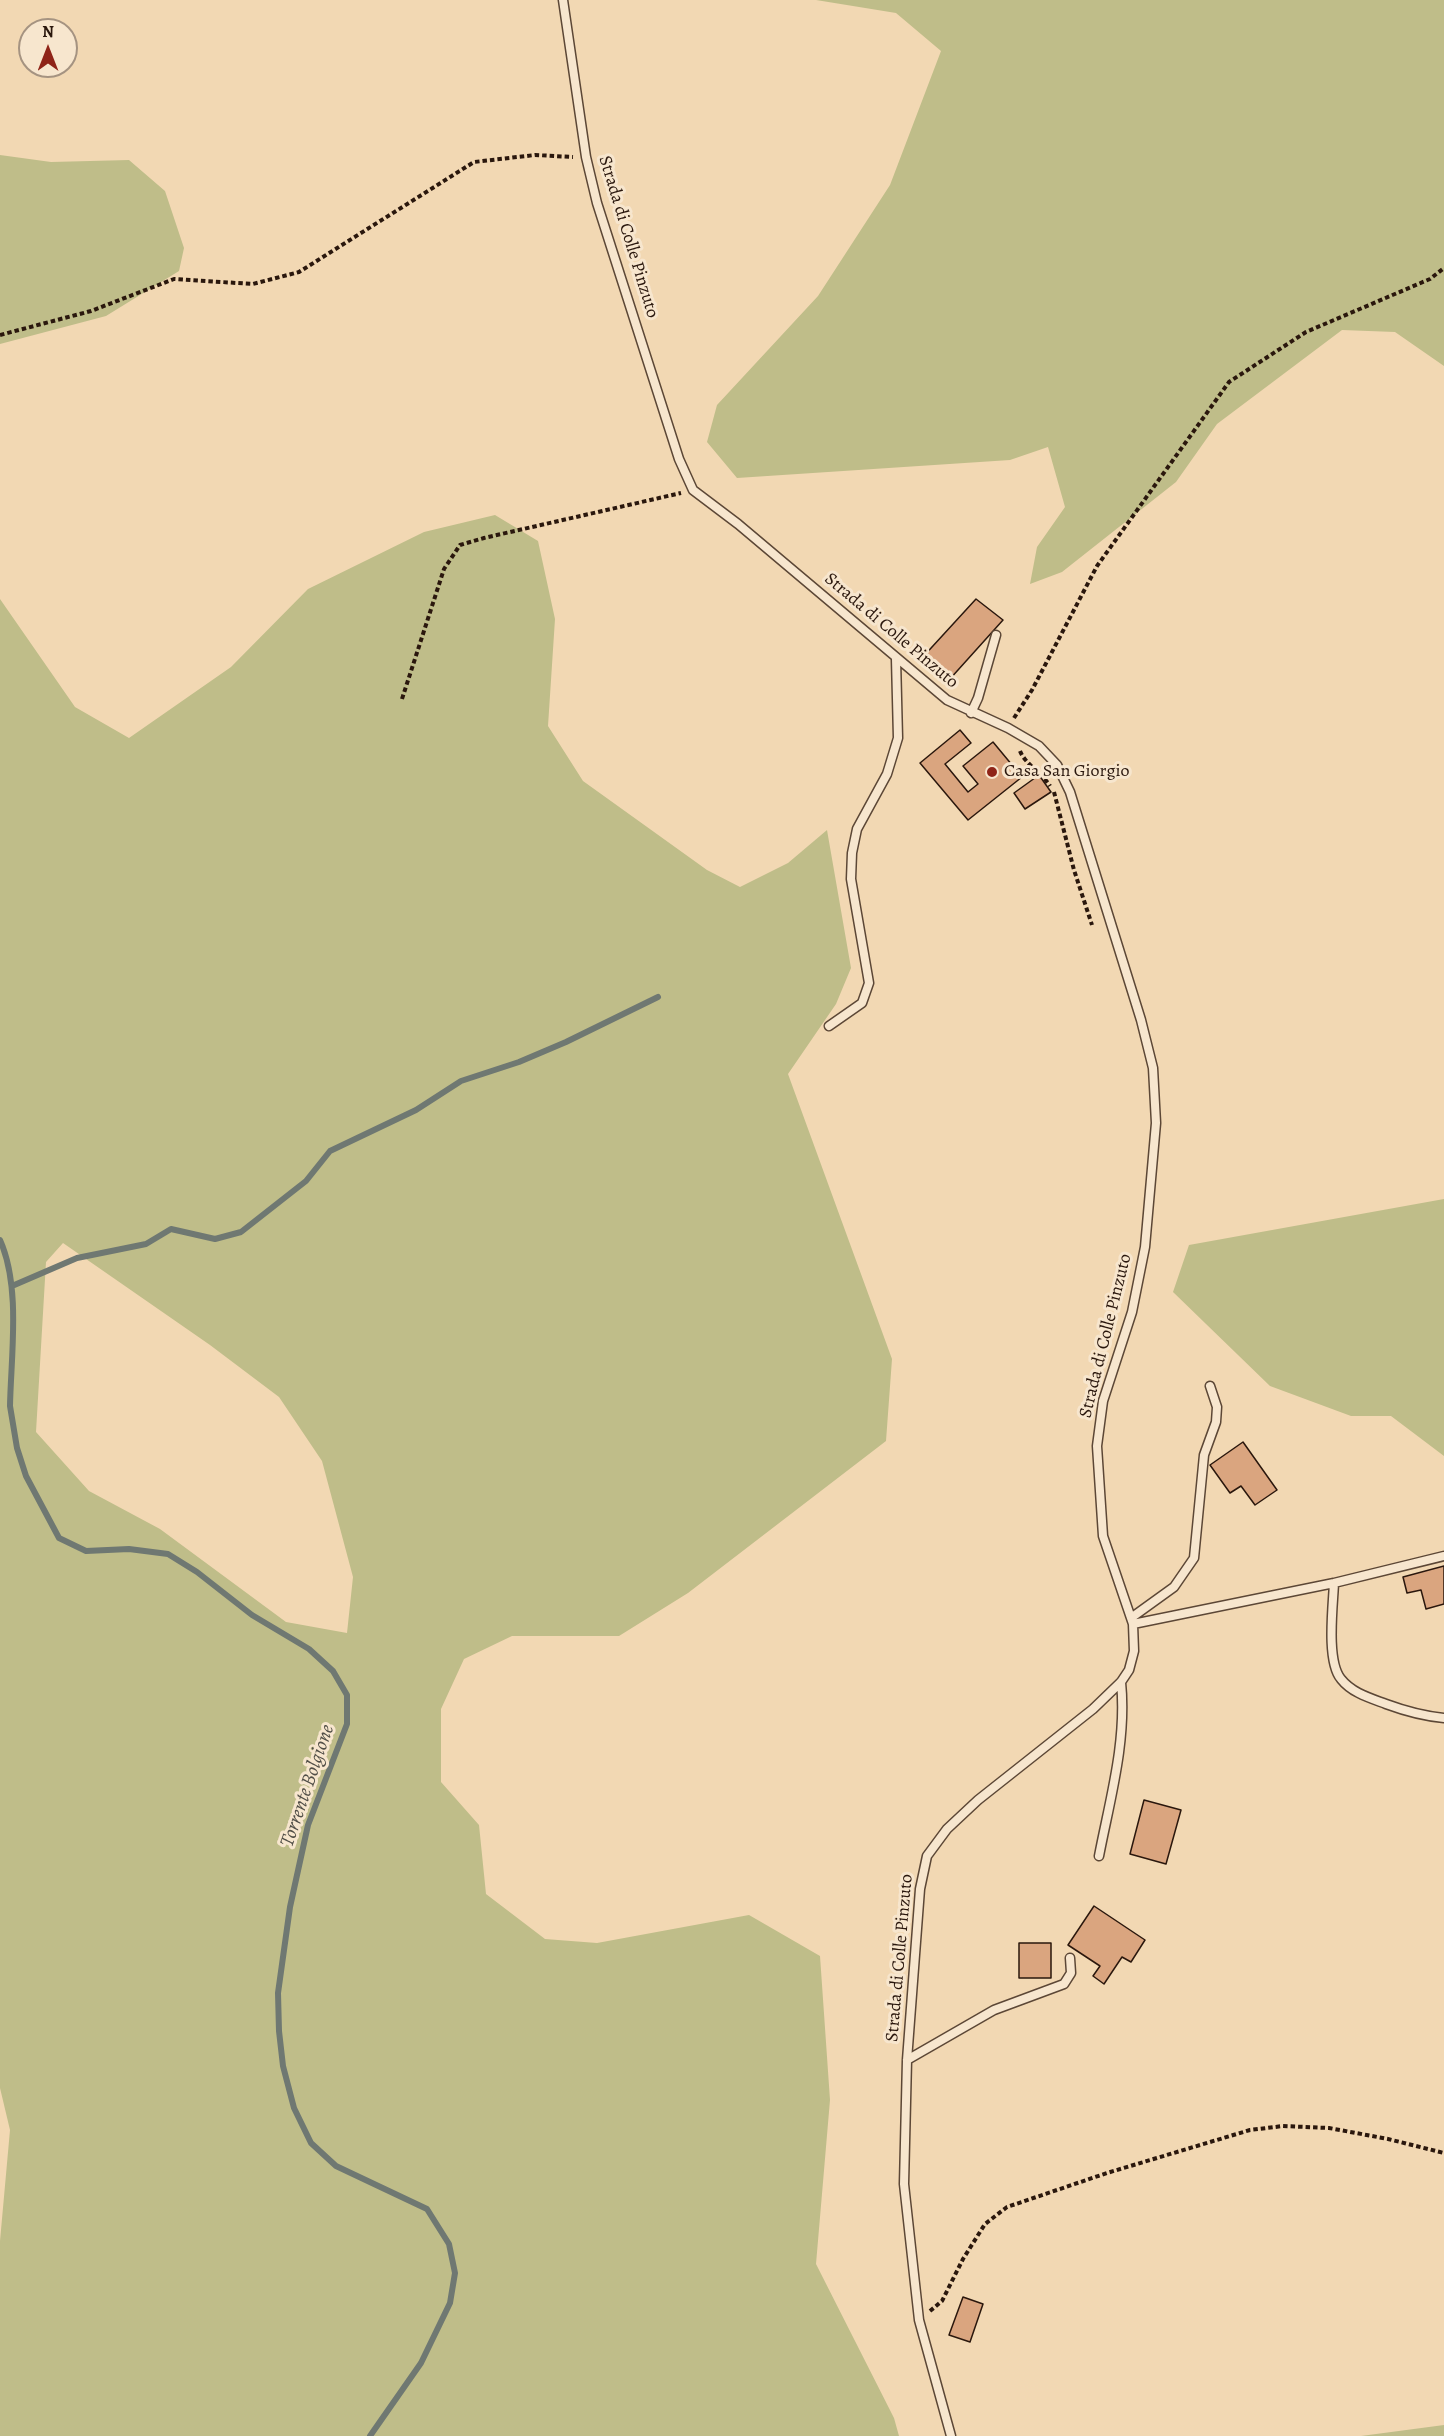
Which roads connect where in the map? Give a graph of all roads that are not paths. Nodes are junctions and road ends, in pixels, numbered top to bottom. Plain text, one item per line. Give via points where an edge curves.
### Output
1 (563, 0) edge
2 (996, 635) dead end
3 (896, 659) junction
4 (970, 712) junction
5 (829, 1026) dead end
6 (1210, 1386) dead end
7 (1444, 1556) edge
8 (1334, 1583) junction
9 (1132, 1621) junction
10 (1121, 1682) junction
11 (1444, 1718) edge
12 (1099, 1856) dead end
13 (1070, 1958) dead end
14 (907, 2060) junction
15 (951, 2436) edge

1 - 3 lane, Strada di Colle Pinzuto via 586,157 597,203 693,490
2 - 4 lane via 978,698
3 - 4 lane, Strada di Colle Pinzuto via 947,700
3 - 5 lane via 898,738 887,774 857,829 852,852 851,879 869,982 862,1003
4 - 9 lane, Strada di Colle Pinzuto via 1040,746 1057,765 1070,792 1153,1068 1156,1123 1145,1247 1132,1312 1103,1401 1097,1446 1103,1536
6 - 9 lane via 1217,1407 1216,1422 1204,1455 1194,1558 1174,1587
7 - 8 lane
8 - 9 lane
8 - 11 lane via 1331,1636 1340,1678 1362,1696 1420,1716
9 - 10 lane, Strada di Colle Pinzuto via 1134,1651
10 - 12 lane via 1124,1709 1120,1750
10 - 14 lane, Strada di Colle Pinzuto via 1093,1709 978,1800 947,1829 927,1856 920,1889
13 - 14 lane via 1071,1973 1064,1983 994,2010
14 - 15 lane, Strada di Colle Pinzuto via 904,2184 919,2320

